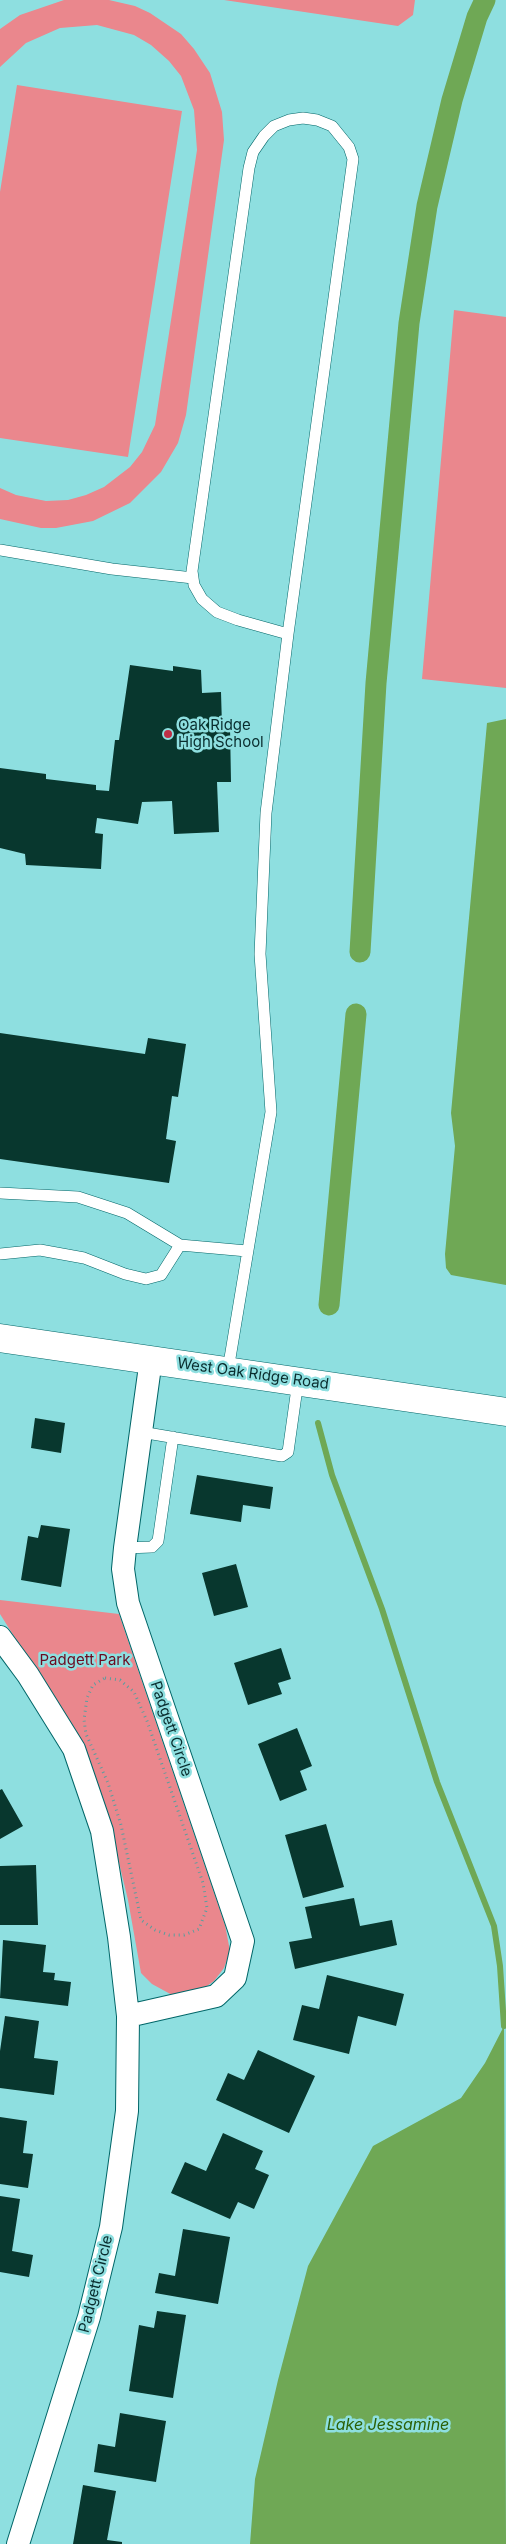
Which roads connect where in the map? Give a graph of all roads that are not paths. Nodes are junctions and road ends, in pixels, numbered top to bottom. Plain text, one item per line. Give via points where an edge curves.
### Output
1 (0, 550) edge
2 (193, 578) junction
3 (288, 634) junction
4 (0, 1193) edge
5 (180, 1245) junction
6 (246, 1251) junction
7 (0, 1254) edge
8 (0, 1338) edge
9 (151, 1359) junction
10 (228, 1370) junction
11 (298, 1381) junction
12 (506, 1412) edge
13 (141, 1432) junction
14 (173, 1437) junction
15 (125, 1548) junction
16 (0, 1637) edge
17 (128, 2016) junction
18 (18, 2544) edge

1 - 2 lane via 112,569
2 - 3 lane via 202,599 217,612
2 - 3 lane via 253,152 274,126 303,118 317,120 332,126 353,159
3 - 6 lane via 266,814 262,892 260,954 271,1112
4 - 5 lane via 78,1197 127,1213
5 - 6 lane
5 - 7 lane via 161,1275 146,1279 84,1258 40,1250
6 - 10 lane
8 - 9 main road, West Oak Ridge Road
9 - 10 main road, West Oak Ridge Road
9 - 13 street, Padgett Circle
10 - 11 main road, West Oak Ridge Road
11 - 12 main road, West Oak Ridge Road
11 - 14 lane via 288,1452 282,1456
13 - 14 lane
13 - 15 street, Padgett Circle
14 - 15 lane via 158,1541 152,1547
15 - 17 street, Padgett Circle via 123,1569 128,1603 243,1941 235,1978 216,1996
16 - 17 street, Padgett Circle via 28,1674 74,1749 102,1831
17 - 18 street, Padgett Circle via 127,2111 111,2227 89,2317

